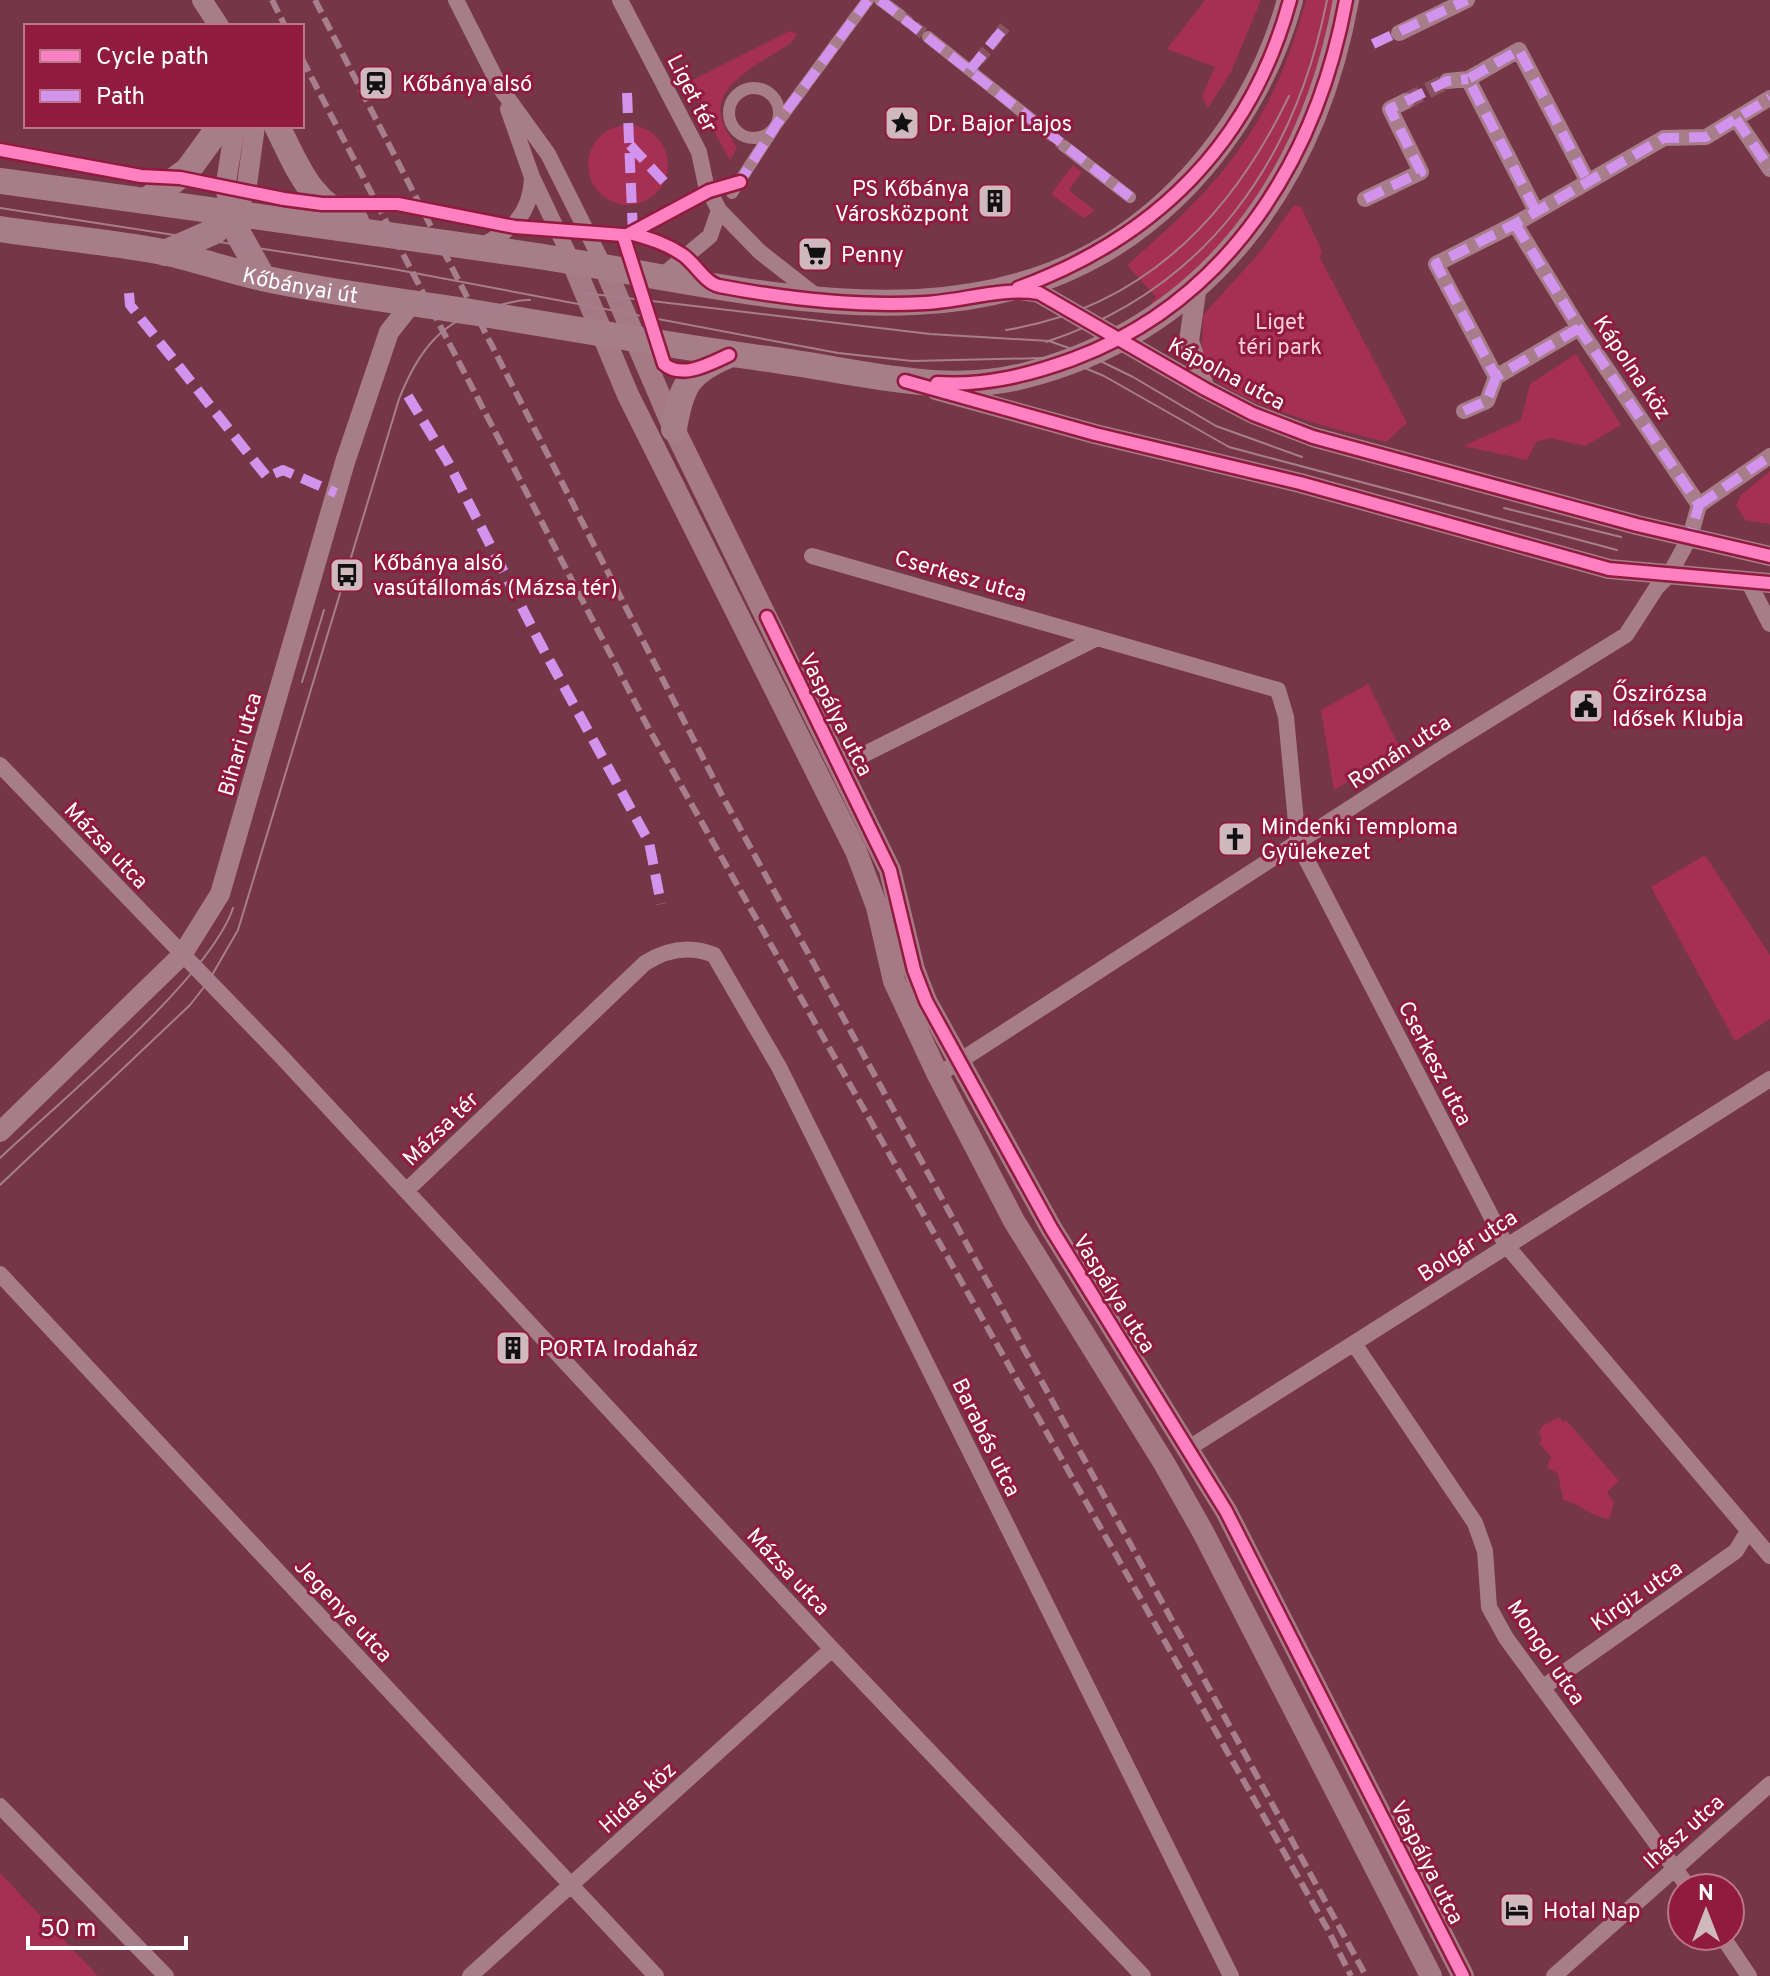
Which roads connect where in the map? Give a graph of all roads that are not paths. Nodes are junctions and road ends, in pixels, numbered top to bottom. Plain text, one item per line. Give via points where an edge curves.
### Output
1 (193, 0) edge
2 (202, 0) edge
3 (456, 0) edge
4 (620, 0) edge
5 (868, 0) edge
6 (880, 0) edge
7 (1290, 0) edge
8 (1346, 0) edge
9 (1467, 0) edge
10 (900, 15) tunnel mouth
11 (202, 24) edge
12 (218, 24) edge
13 (1399, 33) dead end
14 (928, 37) tunnel mouth
15 (1468, 79) junction
16 (1447, 81) tunnel mouth
17 (501, 89) junction
18 (1770, 98) edge
19 (1406, 101) dead end
20 (1031, 119) tunnel mouth
21 (1736, 119) junction
22 (776, 125) junction
23 (219, 128) edge
24 (235, 128) edge
25 (255, 128) edge
26 (278, 128) edge
27 (1064, 146) tunnel mouth
28 (1770, 169) edge
29 (532, 177) junction
30 (0, 181) edge
31 (1588, 182) junction
32 (732, 193) dead end
33 (1130, 197) dead end
34 (1365, 199) dead end
35 (146, 201) junction
36 (719, 210) junction
37 (1536, 211) junction
38 (233, 212) junction
39 (1515, 224) junction
40 (0, 229) edge
41 (400, 237) junction
42 (480, 247) junction
43 (165, 253) junction
44 (572, 261) junction
45 (604, 266) junction
46 (662, 276) junction
47 (263, 278) junction
48 (1197, 285) junction
49 (1014, 289) junction
50 (823, 301) junction
51 (412, 303) junction
52 (1579, 328) junction
53 (604, 334) junction
54 (1121, 338) junction
55 (634, 340) junction
56 (729, 355) junction
57 (1496, 377) junction
58 (905, 381) junction
59 (1205, 389) junction
60 (1464, 411) dead end
61 (674, 429) junction
62 (1770, 456) edge
63 (1699, 505) junction
64 (1690, 537) junction
65 (812, 556) dead end
66 (1770, 556) edge
67 (1669, 575) junction
68 (1747, 579) junction
69 (1770, 583) edge
70 (1770, 624) edge
71 (1097, 638) junction
72 (805, 694) junction
73 (783, 705) junction
74 (0, 765) edge
75 (841, 766) junction
76 (1298, 843) junction
77 (678, 950) joint
78 (182, 955) junction
79 (961, 1063) junction
80 (938, 1075) junction
81 (1770, 1079) edge
82 (0, 1132) edge
83 (406, 1191) junction
84 (1506, 1245) junction
85 (0, 1274) edge
86 (1355, 1345) junction
87 (1127, 1350) junction
88 (1103, 1365) junction
89 (1189, 1448) junction
90 (1164, 1463) junction
91 (1748, 1531) junction
92 (1770, 1556) edge
93 (832, 1649) junction
94 (1542, 1688) junction
95 (1770, 1784) edge
96 (0, 1806) edge
97 (1675, 1867) junction
98 (1678, 1872) edge
99 (571, 1886) junction
100 (1733, 1952) edge
101 (166, 1976) edge
102 (470, 1976) edge
103 (656, 1976) edge
104 (1143, 1976) edge
105 (1231, 1976) edge
106 (1431, 1976) edge
107 (1463, 1976) edge
108 (1554, 1976) edge
109 (1749, 1976) edge

1 - 11 street
2 - 12 street
3 - 17 street
4 - 36 street, Liget tér via 699,152 706,185
5 - 22 street
6 - 10 street
7 - 49 main road via 1244,107 1191,180 1104,251
8 - 48 main road via 1323,88 1285,178 1234,249
9 - 13 street
14 - 20 street via 974,65
15 - 16 street
15 - 31 street via 1519,50
15 - 37 street
17 - 29 street
17 - 45 street via 548,154
18 - 21 street
19 - 34 street via 1390,109 1421,172
21 - 28 street
21 - 31 street via 1706,137 1664,138
22 - 22 street via 776,100 764,89 747,88 729,104 733,128 748,138 764,136
22 - 32 street
23 - 35 main road via 188,170
24 - 38 street via 225,189
25 - 38 street via 246,192
26 - 41 main road via 322,204
27 - 33 street
29 - 42 street via 531,198 522,218
29 - 44 street
30 - 35 main road
31 - 37 street
35 - 38 main road
36 - 46 street via 710,236
36 - 50 street, Liget tér via 760,252
37 - 39 street
38 - 41 main road
38 - 43 main road via 215,231
38 - 47 main road
39 - 52 street, Kápolna köz
39 - 57 street via 1436,264
40 - 43 main road, Kőbányai út
41 - 42 main road
42 - 44 main road
43 - 47 main road, Kőbányai út
44 - 45 main road, Kápolna utca
44 - 53 main road, Vaspálya utca
45 - 46 main road, Kápolna utca
45 - 55 main road, Vaspálya utca
46 - 50 main road, Kápolna utca
47 - 51 main road, Kőbányai út
48 - 54 main road
48 - 59 street, Kápolna utca via 1189,341
49 - 50 main road, Kápolna utca via 927,303
49 - 54 street, Kápolna utca via 1039,293
51 - 53 main road, Kőbányai út
51 - 78 street, Bihari utca via 389,332 345,462 220,894
52 - 57 street
52 - 63 street, Kápolna köz
53 - 55 main road, Kőbányai út
53 - 73 main road, Vaspálya utca via 628,395
54 - 58 main road via 1068,361 1001,380
54 - 59 street, Kápolna utca
55 - 56 main road
55 - 61 main road, Vaspálya utca
56 - 58 main road
56 - 61 main road via 699,368 685,384
57 - 60 street via 1487,401
58 - 67 street via 1609,569
59 - 64 street, Kápolna utca via 1313,437
61 - 72 main road, Vaspálya utca
62 - 63 street
63 - 64 street
64 - 66 street, Kápolna utca
64 - 67 street, Román utca
65 - 71 street, Cserkesz utca
67 - 68 street
67 - 76 street, Román utca via 1626,635
68 - 69 street
68 - 70 street
71 - 75 street
71 - 76 street, Cserkesz utca via 1278,690 1286,717
72 - 73 main road
72 - 75 main road, Vaspálya utca
73 - 80 main road, Vaspálya utca via 856,851 877,907 894,981
74 - 78 street, Mázsa utca
75 - 79 main road, Vaspálya utca via 890,870 926,1001
76 - 79 street, Román utca
76 - 84 street, Cserkesz utca
77 - 83 street, Mázsa tér via 645,963
77 - 105 street, Barabás utca via 699,948 714,955 779,1067
78 - 82 street, Bihari utca
78 - 83 street, Mázsa tér
79 - 80 street, Román utca
79 - 87 main road, Vaspálya utca via 1051,1228
80 - 88 main road, Vaspálya utca via 1014,1221
81 - 84 street, Bolgár utca
83 - 93 street, Mázsa utca
84 - 86 street, Bolgár utca
84 - 91 street, Cserkesz utca
85 - 99 street, Jegenye utca
86 - 89 street, Bolgár utca
86 - 94 street, Mongol utca via 1475,1523 1485,1551 1489,1607
87 - 88 main road
87 - 89 main road, Vaspálya utca
88 - 90 main road, Vaspálya utca
89 - 90 main road
89 - 107 main road, Vaspálya utca via 1279,1612
90 - 106 main road, Vaspálya utca via 1256,1629
91 - 92 street, Cserkesz utca
91 - 94 street, Kirgiz utca via 1736,1551
93 - 99 street, Hidas köz
93 - 104 street, Mázsa utca
94 - 97 street, Mongol utca
95 - 97 street, Ihász utca
96 - 101 street
97 - 98 street, Mongol utca
97 - 108 street, Ihász utca
99 - 102 street, Hidas köz
99 - 103 street, Jegenye utca
100 - 109 street

